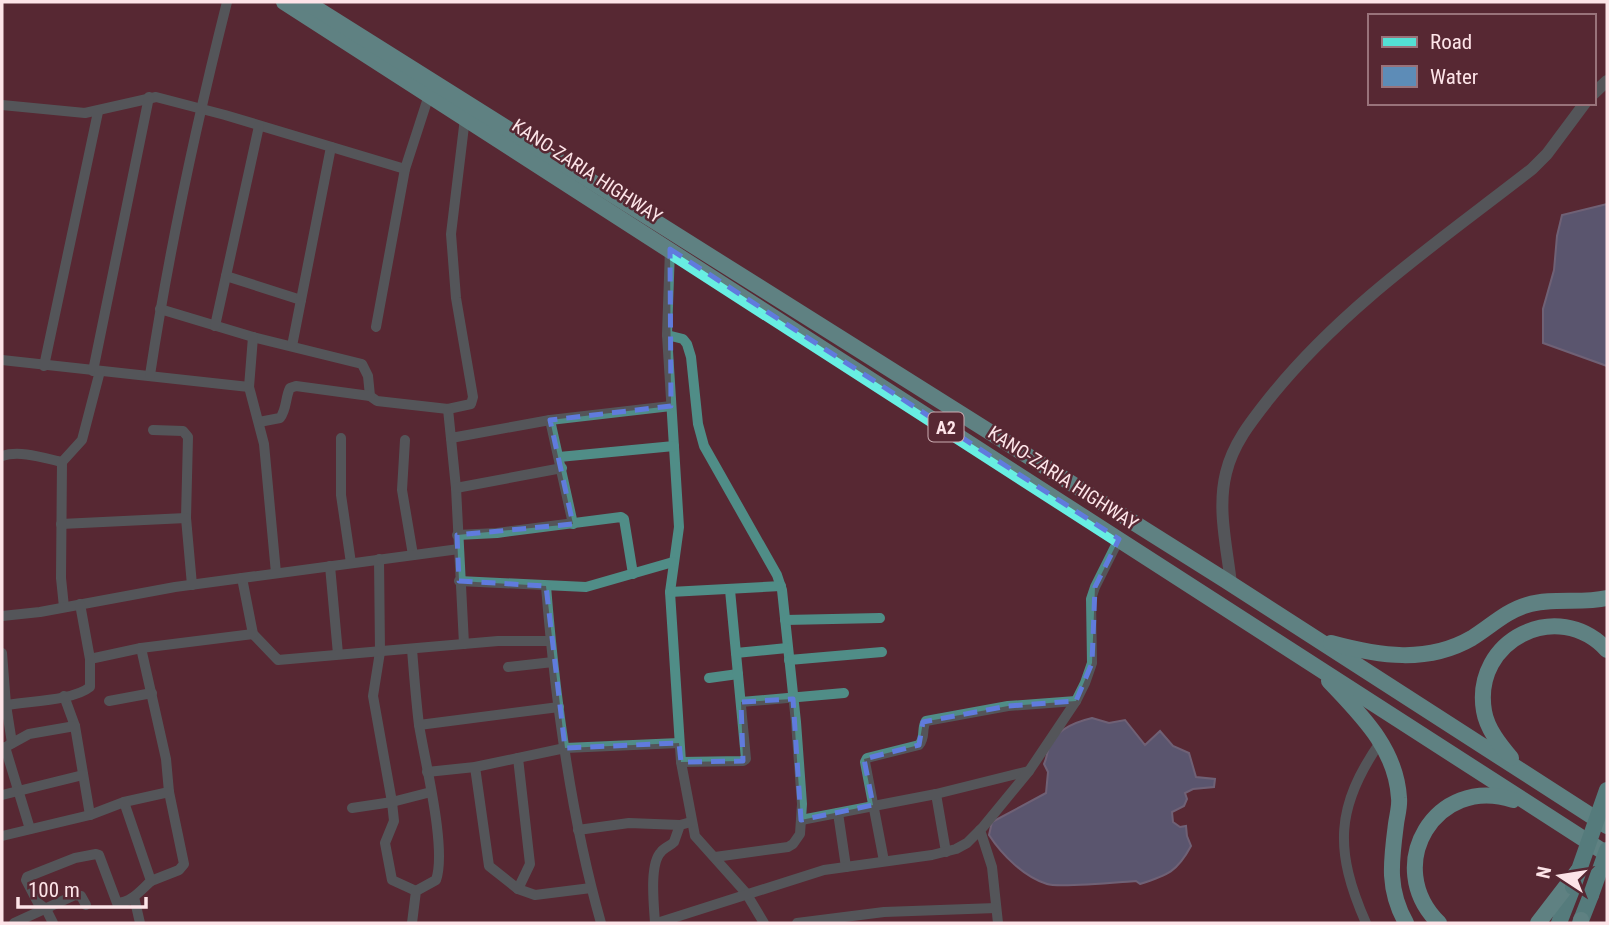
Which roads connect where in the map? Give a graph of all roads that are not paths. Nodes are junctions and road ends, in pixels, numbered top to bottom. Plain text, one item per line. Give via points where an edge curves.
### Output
1 (227, 2) edge
2 (284, 2) edge
3 (306, 2) edge
4 (429, 94) junction
5 (149, 97) junction
6 (2, 105) edge
7 (1584, 105) edge
8 (201, 108) junction
9 (98, 111) junction
10 (465, 118) junction
11 (259, 125) junction
12 (331, 147) junction
13 (405, 169) junction
14 (670, 249) junction
15 (226, 276) junction
16 (301, 300) junction
17 (160, 309) junction
18 (215, 326) junction
19 (376, 327) dead end
20 (667, 335) junction
21 (253, 337) junction
22 (292, 346) junction
23 (2, 360) edge
24 (44, 366) junction
25 (97, 371) junction
26 (150, 375) junction
27 (249, 387) junction
28 (370, 396) junction
29 (671, 406) junction
30 (448, 408) junction
31 (550, 420) junction
32 (259, 422) junction
33 (153, 430) dead end
34 (451, 438) junction
35 (341, 439) dead end
36 (405, 440) dead end
37 (674, 446) junction
38 (2, 456) edge
39 (559, 457) junction
40 (62, 462) junction
41 (562, 468) junction
42 (456, 488) junction
43 (186, 518) junction
44 (61, 524) junction
45 (573, 524) junction
46 (457, 535) junction
47 (1119, 539) junction
48 (459, 549) junction
49 (414, 555) junction
50 (379, 559) junction
51 (673, 562) junction
52 (351, 563) junction
53 (330, 566) junction
54 (276, 573) junction
55 (633, 573) junction
56 (242, 578) junction
57 (459, 581) junction
58 (1231, 584) junction
59 (192, 585) junction
60 (546, 586) junction
61 (780, 586) junction
62 (730, 590) junction
63 (670, 592) junction
64 (1607, 598) edge
65 (80, 604) junction
66 (64, 607) junction
67 (2, 616) edge
68 (880, 618) dead end
69 (785, 620) junction
70 (253, 634) junction
71 (1316, 639) junction
72 (550, 641) junction
73 (464, 644) junction
74 (141, 648) junction
75 (412, 649) junction
76 (787, 649) junction
77 (1607, 650) edge
78 (380, 652) junction
79 (882, 652) dead end
80 (2, 653) edge
81 (736, 653) junction
82 (338, 654) junction
83 (90, 659) junction
84 (1308, 659) junction
85 (789, 660) junction
86 (553, 662) junction
87 (508, 667) dead end
88 (738, 674) junction
89 (709, 678) dead end
90 (152, 693) junction
91 (844, 693) dead end
92 (64, 696) junction
93 (793, 699) junction
94 (109, 701) dead end
95 (1076, 701) junction
96 (741, 702) junction
97 (4, 705) edge
98 (559, 707) junction
99 (419, 724) junction
100 (75, 726) junction
101 (1381, 741) junction
102 (679, 743) junction
103 (6, 746) edge
104 (565, 748) junction
105 (518, 758) junction
106 (681, 762) junction
107 (475, 767) junction
108 (428, 772) junction
109 (1029, 772) junction
110 (1525, 773) junction
111 (83, 775) junction
112 (1607, 790) edge
113 (19, 791) junction
114 (431, 792) junction
115 (169, 793) junction
116 (936, 794) junction
117 (2, 795) edge
118 (124, 802) junction
119 (392, 802) junction
120 (873, 805) junction
121 (1533, 807) junction
122 (352, 808) dead end
123 (838, 813) junction
124 (90, 815) junction
125 (801, 820) junction
126 (691, 822) junction
127 (680, 825) junction
128 (1607, 826) edge
129 (30, 830) junction
130 (578, 830) junction
131 (980, 830) junction
132 (2, 836) edge
133 (946, 852) junction
134 (1607, 852) edge
135 (715, 857) junction
136 (884, 861) junction
137 (846, 867) junction
138 (1579, 869) junction
139 (151, 881) junction
140 (591, 888) junction
141 (518, 889) junction
142 (416, 891) junction
143 (746, 893) junction
144 (134, 897) junction
145 (86, 905) dead end
146 (996, 908) junction
147 (46, 909) junction
148 (1581, 922) edge
149 (14, 923) edge
150 (53, 923) edge
151 (140, 923) edge
152 (412, 923) edge
153 (601, 923) edge
154 (656, 923) edge
155 (764, 923) edge
156 (797, 923) edge
157 (998, 923) edge
158 (1366, 923) edge
159 (1406, 923) edge
160 (1439, 923) edge
161 (1538, 923) edge
162 (1559, 923) edge

1 - 8 street
2 - 4 highway, KANO-ZARIA HIGHWAY / A2
3 - 58 highway, KANO-ZARIA HIGHWAY / A2
4 - 10 highway, KANO-ZARIA HIGHWAY / A2
4 - 13 street
5 - 8 street
5 - 9 street
5 - 25 street
6 - 9 street
7 - 58 street via 1532,169 1384,282 1299,362 1246,427 1226,471 1222,496
8 - 11 street
8 - 17 street
9 - 24 street
10 - 14 highway, KANO-ZARIA HIGHWAY / A2
10 - 30 street via 451,234 456,298 473,397 471,404
11 - 12 street
11 - 15 street
12 - 13 street
12 - 16 street
13 - 19 street
14 - 20 street
14 - 47 highway, KANO-ZARIA HIGHWAY / A2
15 - 16 street
15 - 18 street
16 - 22 street
17 - 18 street
17 - 26 street
18 - 21 street
20 - 29 street
20 - 61 street via 687,344 704,446
21 - 22 street
21 - 27 street
22 - 28 street via 362,364
23 - 24 street
24 - 25 street
25 - 26 street
25 - 40 street via 82,440
26 - 27 street
27 - 32 street
28 - 30 street via 377,401
28 - 32 street via 296,386 290,388 280,418
29 - 31 street
29 - 37 street
30 - 34 street
31 - 34 street
31 - 39 street
32 - 54 street
33 - 43 street via 183,431 188,437
34 - 42 street
35 - 52 street via 341,495
36 - 49 street via 402,491
37 - 39 street
37 - 51 street via 679,527
38 - 40 street
39 - 41 street
40 - 44 street
41 - 42 street
41 - 45 street
42 - 46 street
43 - 44 street
43 - 59 street
44 - 66 street
45 - 46 street
45 - 55 street via 618,516 624,519
46 - 48 street
47 - 84 highway, KANO-ZARIA HIGHWAY / A2
47 - 95 street via 1094,587 1092,663
48 - 49 street
48 - 57 street
49 - 50 street
50 - 52 street
50 - 78 street
51 - 55 street
51 - 63 street
52 - 53 street
53 - 54 street
53 - 82 street
54 - 56 street
55 - 60 street via 586,587
56 - 59 street
56 - 70 street
57 - 60 street
57 - 73 street
58 - 71 highway, KANO-ZARIA HIGHWAY / A2
59 - 65 street
60 - 72 street
61 - 62 street
61 - 69 street
62 - 63 street
62 - 81 street
63 - 102 street
64 - 71 highway via 1525,605 1458,646 1435,654 1363,652
65 - 66 street
65 - 83 street
66 - 67 street
68 - 69 street
69 - 76 street
70 - 74 street
70 - 82 street via 278,660
71 - 110 highway, KANO-ZARIA HIGHWAY / A2
72 - 73 street
72 - 86 street
73 - 75 street
74 - 83 street
74 - 90 street
75 - 78 street
75 - 99 street
76 - 81 street
76 - 85 street
77 - 110 highway via 1586,633 1554,626 1516,636 1500,650 1483,691 1485,713 1500,745
78 - 82 street
78 - 119 street via 373,696
79 - 85 street
80 - 97 street
81 - 88 street
83 - 92 street via 90,687
84 - 101 highway
84 - 121 highway, KANO-ZARIA HIGHWAY / A2
85 - 93 street
86 - 87 street
86 - 98 street
88 - 89 street
88 - 96 street
90 - 94 street
90 - 115 street
91 - 93 street
92 - 97 street
92 - 100 street
93 - 96 street
93 - 125 street
95 - 109 street
95 - 120 street via 1008,706 926,721 919,745 865,760
96 - 106 street via 746,759
97 - 103 street
98 - 99 street
98 - 104 street
99 - 108 street
100 - 103 street via 29,734
100 - 111 street
101 - 158 street via 1350,796 1343,829 1353,894
101 - 159 highway via 1396,776 1399,798 1390,874
102 - 104 street
102 - 106 street
103 - 113 street
104 - 105 street
104 - 130 street
105 - 107 street
105 - 141 street via 530,864
106 - 126 street
107 - 108 street
107 - 141 street via 487,861
108 - 114 street
109 - 116 street
109 - 131 street
110 - 128 highway, KANO-ZARIA HIGHWAY / A2
111 - 113 street
111 - 124 street
112 - 138 main road, bridge
113 - 117 street
113 - 129 street
114 - 119 street
114 - 142 street via 439,870 436,880
115 - 118 street
115 - 139 street via 184,864
116 - 120 street
116 - 133 street
118 - 124 street
118 - 139 street
119 - 122 street
119 - 142 street via 394,821 385,842 391,877
120 - 123 street
120 - 136 street
121 - 134 highway, KANO-ZARIA HIGHWAY / A2
121 - 160 highway via 1498,795 1479,795 1452,803 1430,823 1413,866 1424,906
123 - 125 street
123 - 137 street
124 - 129 street
125 - 135 street via 800,834 788,847
126 - 127 street
126 - 135 street via 695,836
127 - 130 street via 629,823
127 - 154 street via 674,842 662,850 654,868
129 - 132 street
130 - 140 street
131 - 133 street via 967,843
131 - 146 street via 992,867
133 - 136 street
134 - 148 main road, bridge
135 - 143 street
136 - 137 street
137 - 143 street
138 - 161 highway
138 - 162 main road, bridge
139 - 144 street
140 - 141 street via 535,895
140 - 153 street
142 - 152 street
143 - 154 street
143 - 155 street
144 - 147 street via 117,903 99,855 92,854 26,877 38,903
144 - 151 street
145 - 147 street via 81,895 75,895
146 - 156 street via 884,912
146 - 157 street
147 - 149 street
147 - 150 street

